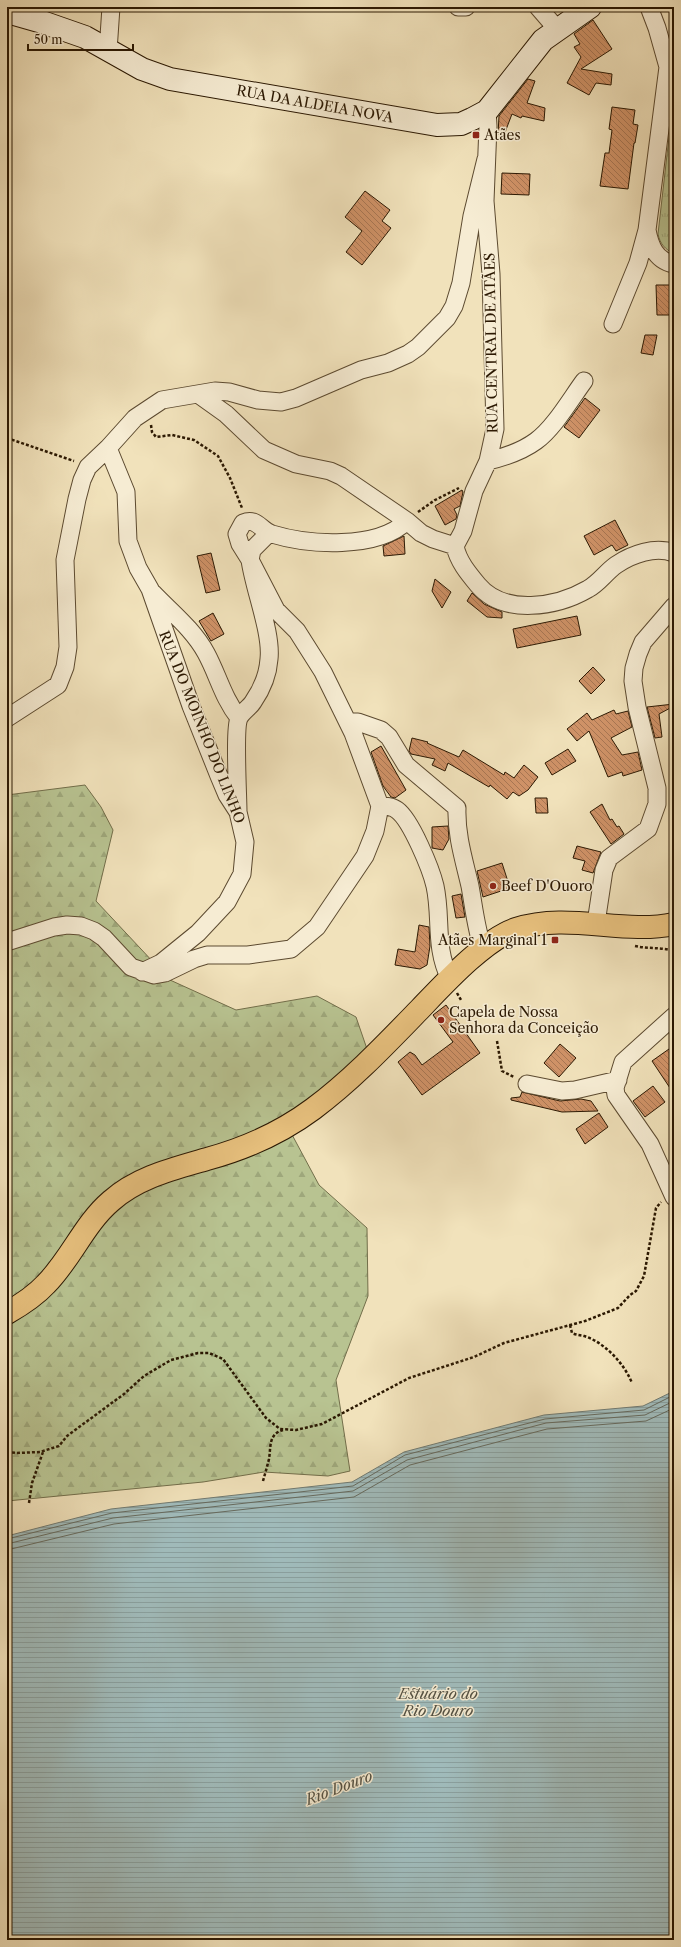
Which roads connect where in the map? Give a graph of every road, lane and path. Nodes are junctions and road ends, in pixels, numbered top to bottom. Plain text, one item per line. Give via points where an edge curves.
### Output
1 (111, 7) edge
2 (458, 7) edge
3 (466, 7) edge
4 (538, 7) edge
5 (590, 7) edge
6 (648, 7) edge
7 (7, 12) edge
8 (557, 29) junction
9 (108, 51) junction
10 (671, 73) edge
11 (486, 110) junction
12 (486, 159) junction
13 (647, 230) junction
14 (674, 264) edge
15 (613, 324) dead end
16 (584, 381) dead end
17 (198, 394) junction
18 (155, 405) junction
19 (7, 438) edge
20 (108, 448) junction
21 (88, 466) junction
22 (484, 468) junction
23 (247, 521) junction
24 (408, 522) junction
25 (269, 533) junction
26 (455, 546) junction
27 (674, 553) edge
28 (250, 560) junction
29 (150, 589) junction
30 (674, 606) edge
31 (7, 718) edge
32 (239, 718) junction
33 (348, 722) junction
34 (380, 806) junction
35 (238, 812) junction
36 (596, 923) junction
37 (674, 924) edge
38 (7, 942) edge
39 (643, 948) dead end
40 (483, 949) junction
41 (674, 951) edge
42 (142, 972) junction
43 (450, 978) junction
44 (674, 1016) edge
45 (497, 1041) dead end
46 (618, 1080) junction
47 (526, 1084) joint
48 (673, 1195) edge
49 (7, 1313) edge
50 (570, 1326) junction
51 (632, 1383) dead end
52 (285, 1430) junction
53 (43, 1451) junction
54 (7, 1452) edge
55 (263, 1482) dead end
56 (29, 1503) dead end

1 - 9 street
2 - 3 street
4 - 8 street
5 - 8 street, RUA DA ALDEIA NOVA
6 - 10 street
7 - 9 street, RUA DA ALDEIA NOVA via 68,30
8 - 11 street, RUA DA ALDEIA NOVA via 543,40
9 - 11 street, RUA DA ALDEIA NOVA via 142,69 170,79 437,125 461,124
10 - 13 street
11 - 12 street
12 - 17 street via 454,306 447,318 418,347 388,363 361,370 281,402 258,400 229,392
12 - 22 street, RUA CENTRAL DE ATÃES via 485,201 491,274 495,429
13 - 14 street via 656,255
13 - 15 street via 638,263
16 - 22 street via 549,428 536,441
17 - 18 street via 177,396
17 - 24 street via 226,414 264,450 296,464 341,476
18 - 20 street via 135,418
18 - 23 path via 150,421 152,432 156,437 172,435 194,440 218,456
19 - 21 path
20 - 21 street
20 - 29 street, RUA DO MOINHO DO LINHO via 126,492 128,541 138,568
21 - 31 street via 77,499 65,560 68,647 65,667 58,685
22 - 24 path via 455,491 416,513
22 - 26 street, RUA CENTRAL DE ATÃES via 474,491 463,531
23 - 25 street via 259,524
23 - 28 street via 239,527 238,539
24 - 25 street via 377,539 361,541 303,542
24 - 26 street via 433,539
25 - 28 street via 252,550
26 - 27 street via 460,560 490,596 523,605 552,603 581,593 616,565 638,554 655,550
28 - 32 street via 270,658 267,675 260,690
28 - 33 street via 276,610 296,631 323,672
29 - 32 street via 192,633 206,652 220,688
29 - 35 street, RUA DO MOINHO DO LINHO via 191,706 227,796
30 - 36 street via 643,642 634,668 637,707 657,788 657,804 648,829 609,858 604,870
32 - 35 street
33 - 34 street
33 - 40 street via 358,722 381,730 389,737 406,765 457,808 458,835 477,933
34 - 42 street via 375,831 365,856 317,927 291,949 248,955 207,956 194,959 165,973 154,975
34 - 43 street via 389,806 402,815 428,867 435,886 442,963
35 - 42 street, RUA DO MOINHO DO LINHO via 245,842 245,856 242,874 230,897 198,933 161,963
36 - 37 main road via 641,928
36 - 40 main road via 553,922 532,925 500,936
38 - 42 street via 54,927 81,926 104,938 131,967
39 - 41 path via 665,948
40 - 43 main road
43 - 49 main road via 348,1082 312,1110 245,1146 158,1173 122,1192 103,1208 88,1226 47,1284 23,1304
44 - 46 street via 623,1062
45 - 47 path via 502,1071
46 - 47 street via 562,1091
46 - 48 street via 616,1095 650,1144
48 - 50 path via 656,1208 647,1265 636,1291 618,1308
50 - 51 path via 572,1333 594,1341 613,1355
50 - 52 path via 504,1343 474,1357 409,1378 322,1424
52 - 53 path via 266,1418 223,1359 209,1353 198,1353 171,1360 144,1376 67,1436 59,1446
52 - 55 path via 278,1432 269,1445
53 - 54 path
53 - 56 path via 32,1483

